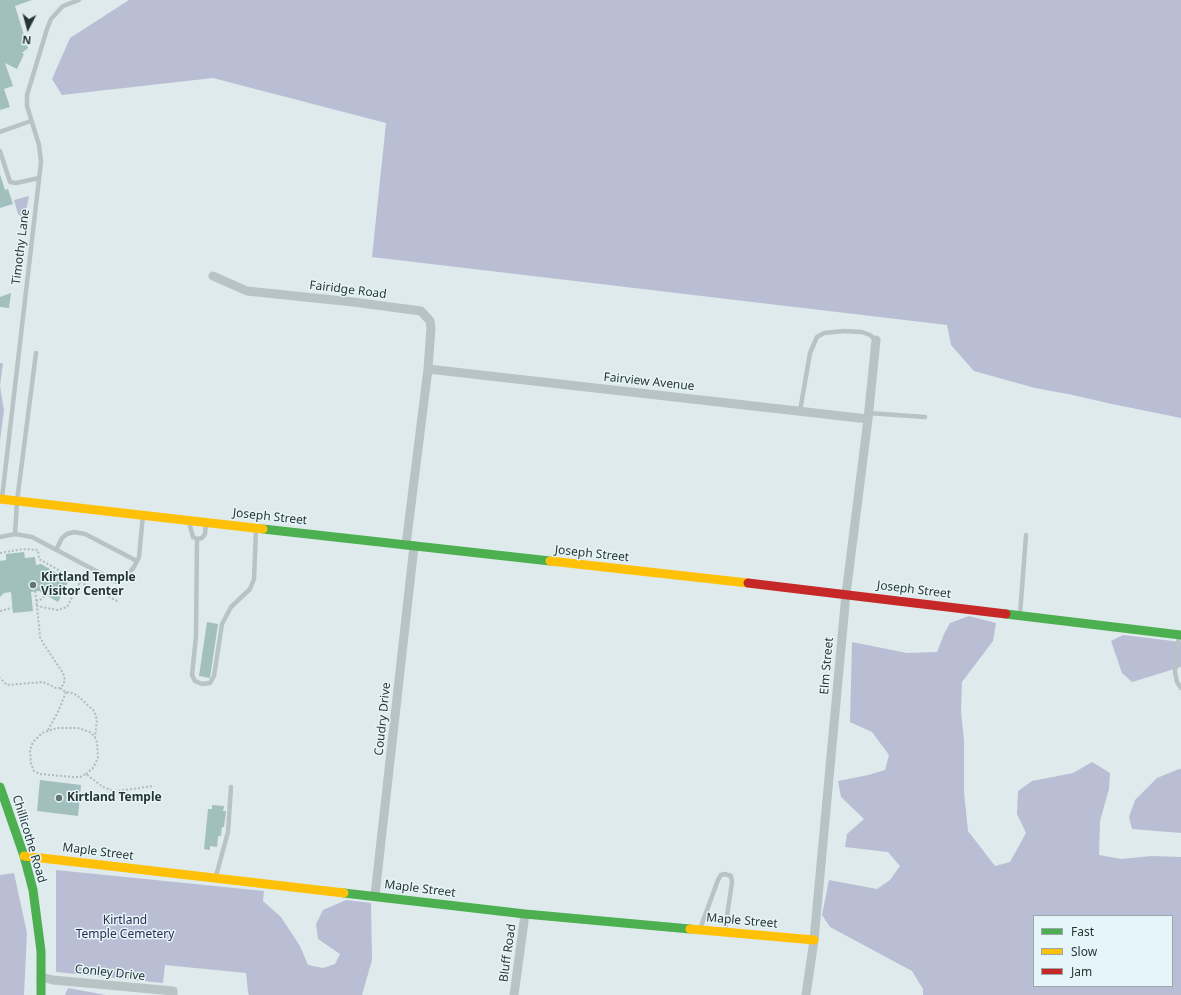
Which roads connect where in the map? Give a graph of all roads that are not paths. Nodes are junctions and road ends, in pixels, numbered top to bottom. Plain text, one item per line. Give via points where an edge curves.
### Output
1 (79, 0) edge
2 (31, 121) junction
3 (0, 132) edge
4 (0, 151) edge
5 (39, 178) junction
6 (213, 276) dead end
7 (876, 340) joint
8 (36, 352) dead end
9 (428, 369) junction
10 (800, 411) junction
11 (868, 416) junction
12 (925, 417) dead end
13 (1, 500) edge
14 (17, 501) junction
15 (143, 516) junction
16 (189, 520) junction
17 (206, 522) junction
18 (256, 528) junction
19 (15, 534) junction
20 (1026, 535) dead end
21 (0, 537) edge
22 (197, 539) junction
23 (410, 545) junction
24 (56, 550) junction
25 (137, 561) junction
26 (846, 594) junction
27 (1020, 615) junction
28 (1180, 635) edge
29 (1181, 688) edge
30 (231, 786) dead end
31 (0, 787) edge
32 (24, 856) junction
33 (215, 878) junction
34 (375, 895) junction
35 (525, 914) junction
36 (700, 930) junction
37 (725, 932) junction
38 (814, 940) junction
39 (41, 977) junction
40 (41, 995) edge
41 (173, 995) edge
42 (514, 995) edge
43 (806, 995) edge

1 - 2 lane, Timothy Lane via 63,6 48,26 26,99
2 - 3 lane
2 - 5 lane, Timothy Lane via 41,153
4 - 5 lane via 10,182
5 - 13 lane, Timothy Lane
6 - 9 street, Fairidge Road via 247,291 421,311 430,321 431,328
7 - 10 lane via 870,335 844,331 824,333 817,337 810,353
7 - 11 street, Elm Street
8 - 14 lane
9 - 10 street, Fairview Avenue
9 - 23 street, Coudry Drive
10 - 11 street, Fairview Avenue
11 - 12 lane
11 - 26 street, Elm Street
13 - 14 street, Joseph Street
14 - 15 street, Joseph Street
14 - 19 lane
15 - 16 street, Joseph Street
15 - 25 lane
16 - 17 street, Joseph Street
16 - 22 lane via 191,533
17 - 18 street, Joseph Street
17 - 22 lane via 205,534
18 - 22 lane via 254,579 250,589 231,607 222,624 214,676 210,683 202,684 195,682 192,675 196,636
18 - 23 street, Joseph Street
19 - 21 lane
19 - 24 lane via 32,537
20 - 27 lane
23 - 26 street, Joseph Street
23 - 34 street, Coudry Drive
24 - 25 lane via 62,538 74,532 85,534
24 - 25 lane via 117,582 128,574
26 - 27 street, Joseph Street
26 - 38 street, Elm Street
27 - 28 street, Joseph Street
28 - 29 lane via 1176,672 1177,682
30 - 33 lane via 228,832
31 - 32 street, Chillicothe Road
32 - 33 street, Maple Street
32 - 39 street, Chillicothe Road via 38,920
33 - 34 street, Maple Street
34 - 35 street, Maple Street
35 - 36 street, Maple Street
35 - 42 street, Bluff Road
36 - 37 street, Maple Street
36 - 37 lane via 718,880 725,874 731,876 732,882
37 - 38 street, Maple Street
38 - 43 street, Elm Street
39 - 40 street, Chillicothe Road
39 - 41 street, Conley Drive via 173,991

